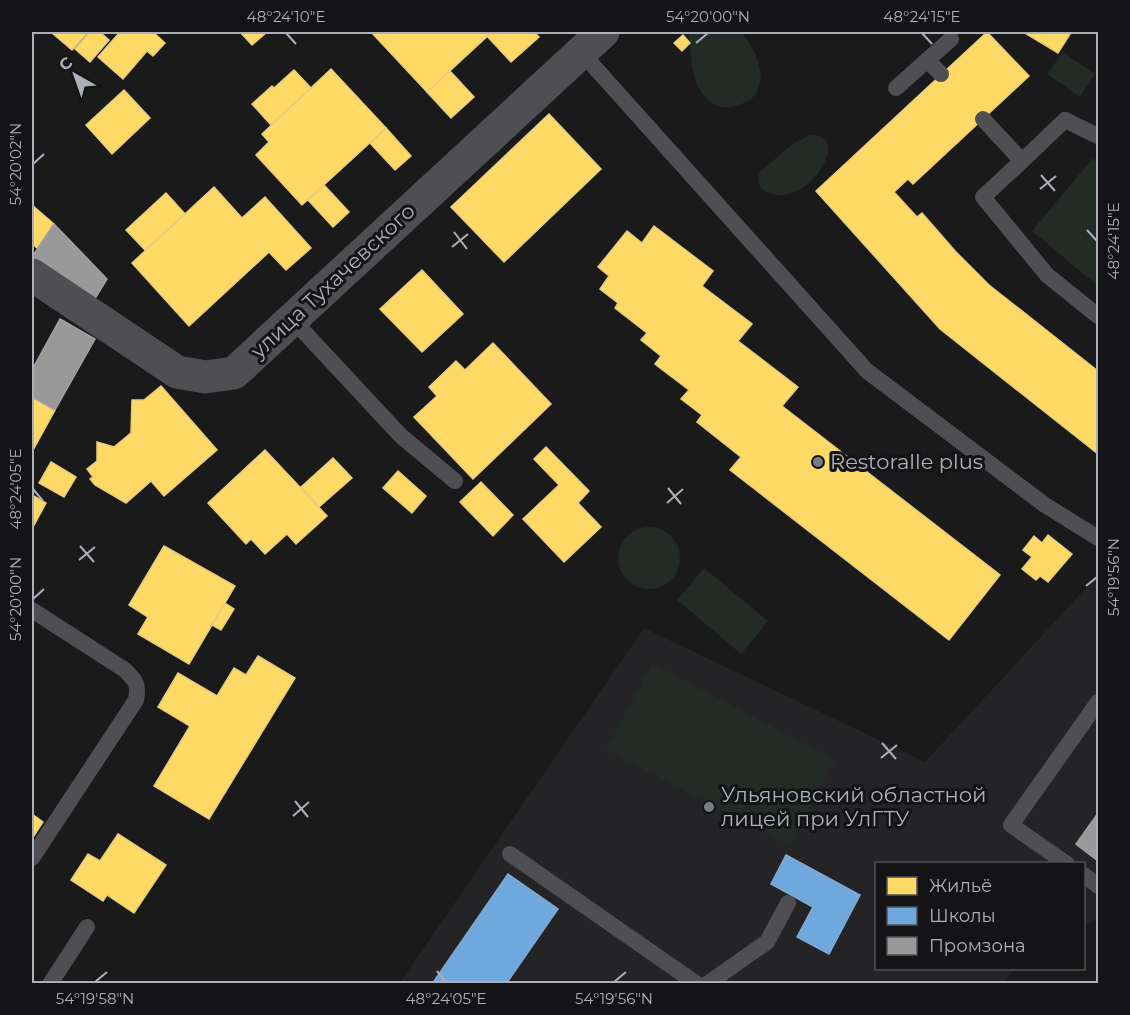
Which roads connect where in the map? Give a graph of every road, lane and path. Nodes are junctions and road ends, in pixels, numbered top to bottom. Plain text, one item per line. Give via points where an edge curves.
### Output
1 (951, 39) dead end
2 (592, 42) edge
3 (927, 60) junction
4 (941, 74) dead end
5 (897, 88) dead end
6 (983, 119) dead end
7 (1098, 136) edge
8 (1022, 161) junction
9 (32, 275) edge
10 (1098, 316) edge
11 (292, 319) junction
12 (455, 481) dead end
13 (1098, 538) edge
14 (32, 610) edge
15 (1098, 702) edge
16 (510, 854) dead end
17 (32, 858) edge
18 (1064, 862) edge
19 (1085, 876) edge
20 (1098, 886) edge
21 (788, 903) dead end
22 (87, 927) dead end
23 (50, 984) edge
24 (697, 984) edge
25 (707, 984) edge

1 - 3 lane
2 - 11 street, улица Тухачевского
2 - 13 lane via 867,371 1045,506
3 - 4 lane
3 - 5 lane
6 - 8 lane
7 - 8 lane via 1065,120
8 - 10 lane via 983,197 1047,275
9 - 11 street, улица Тухачевского via 177,372 205,377 234,373
11 - 12 lane via 401,436
14 - 17 lane via 126,670 138,690 136,700
15 - 18 lane via 1011,825
16 - 24 lane
19 - 20 lane
21 - 25 lane via 767,942
22 - 23 lane

